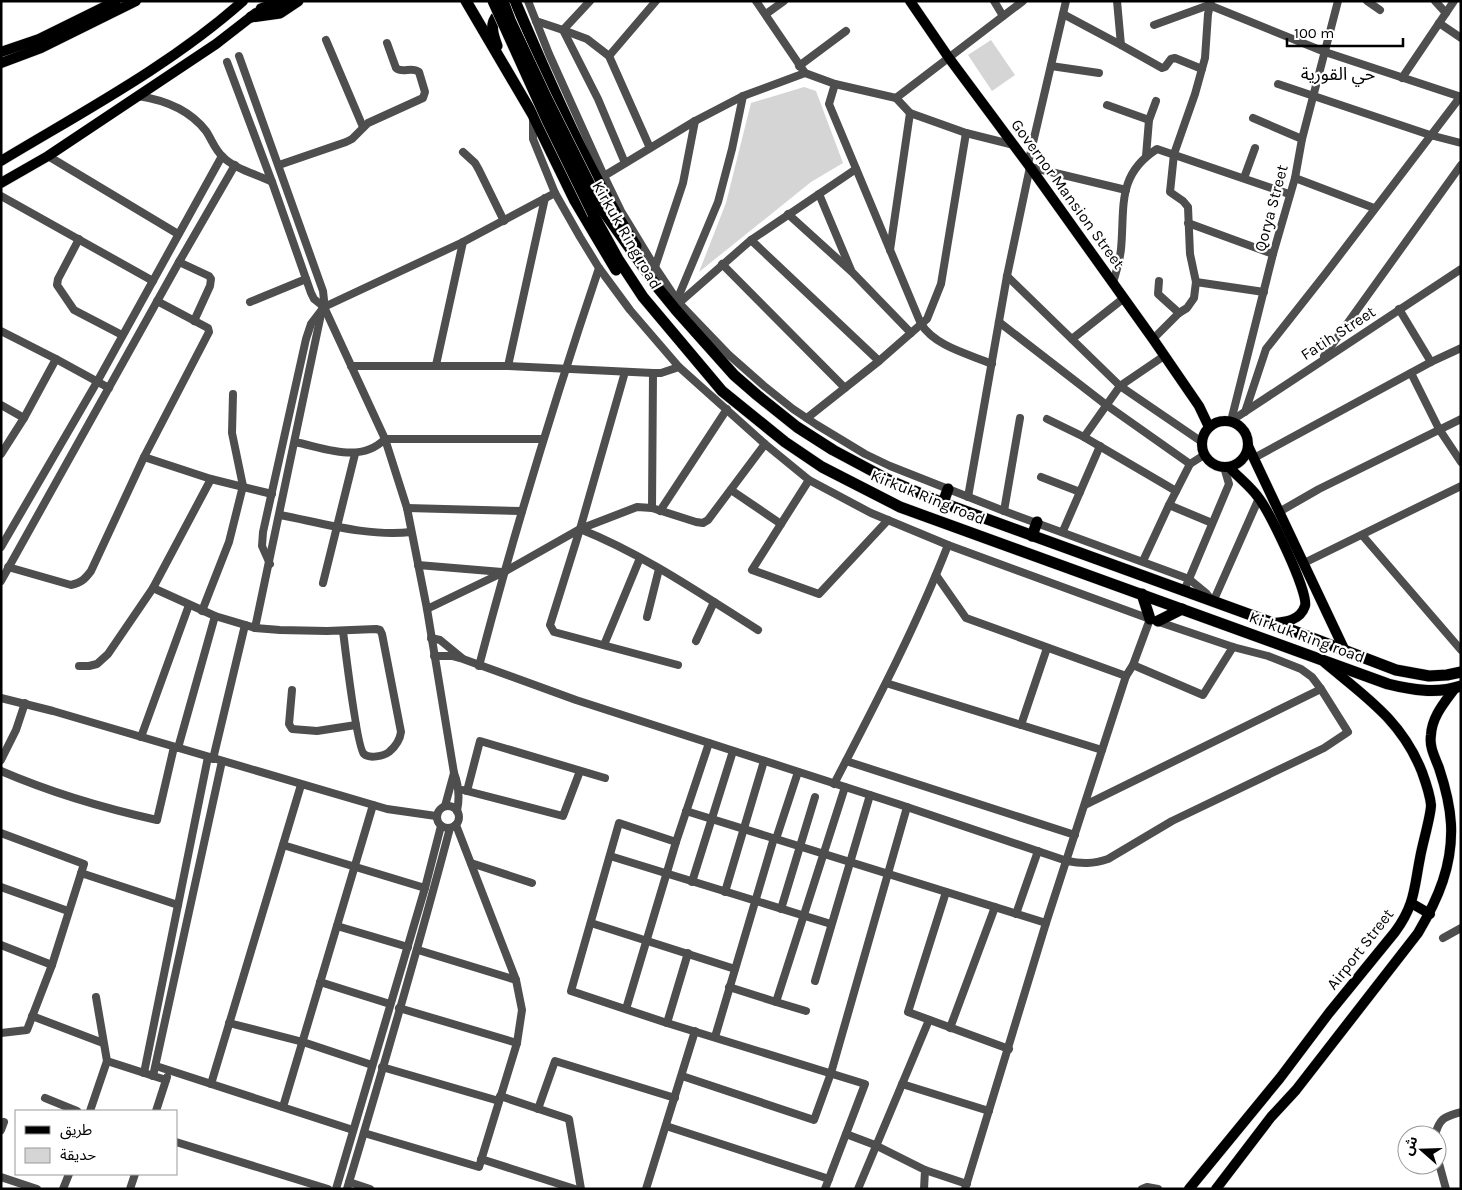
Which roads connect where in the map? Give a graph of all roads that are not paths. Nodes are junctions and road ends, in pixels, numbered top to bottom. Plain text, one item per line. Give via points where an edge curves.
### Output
1 (116, 1) edge
2 (136, 1) edge
3 (243, 1) edge
4 (272, 1) edge
5 (284, 1) edge
6 (298, 1) edge
7 (466, 1) edge
8 (472, 1) edge
9 (493, 1) edge
10 (503, 1) edge
11 (515, 1) edge
12 (528, 1) edge
13 (590, 1) edge
14 (656, 1) edge
15 (756, 1) edge
16 (784, 1) edge
17 (910, 1) edge
18 (994, 1) edge
19 (1023, 1) edge
20 (1066, 1) edge
21 (1117, 1) edge
22 (1338, 1) edge
23 (1367, 1) edge
24 (1435, 1) edge
25 (1454, 1) edge
26 (1210, 3) edge
27 (261, 9) junction
28 (1380, 10) dead end
29 (1446, 13) junction
30 (766, 14) junction
31 (1063, 14) junction
32 (1003, 16) junction
33 (251, 17) junction
34 (536, 21) junction
35 (1439, 23) junction
36 (1154, 25) dead end
37 (481, 27) junction
38 (563, 30) junction
39 (846, 32) dead end
40 (529, 36) junction
41 (1461, 38) edge
42 (326, 40) dead end
43 (387, 43) dead end
44 (1121, 45) junction
45 (1, 52) edge
46 (1324, 52) junction
47 (239, 56) dead end
48 (544, 56) junction
49 (609, 56) junction
50 (949, 58) junction
51 (227, 62) dead end
52 (1, 63) edge
53 (799, 66) junction
54 (1051, 66) junction
55 (1202, 69) junction
56 (804, 73) junction
57 (1099, 73) dead end
58 (508, 74) junction
59 (1402, 78) junction
60 (835, 84) junction
61 (1278, 84) dead end
62 (1314, 94) junction
63 (138, 96) junction
64 (743, 96) junction
65 (1461, 96) edge
66 (896, 98) junction
67 (1156, 101) dead end
68 (1107, 105) dead end
69 (259, 111) junction
70 (910, 113) junction
71 (248, 116) junction
72 (533, 116) junction
73 (1253, 118) dead end
74 (1149, 120) junction
75 (695, 121) junction
76 (363, 127) junction
77 (966, 133) junction
78 (1430, 135) junction
79 (1302, 139) junction
80 (1461, 143) edge
81 (1014, 145) junction
82 (650, 148) junction
83 (1255, 148) dead end
84 (463, 152) dead end
85 (1174, 154) junction
86 (48, 156) junction
87 (222, 156) junction
88 (1146, 156) junction
89 (1, 161) edge
90 (625, 163) junction
91 (1461, 164) edge
92 (235, 165) junction
93 (279, 165) junction
94 (1029, 165) junction
95 (856, 169) junction
96 (604, 176) junction
97 (1244, 178) junction
98 (1295, 178) junction
99 (272, 182) junction
100 (1, 183) edge
101 (1126, 190) junction
102 (555, 193) junction
103 (819, 194) junction
104 (1289, 194) junction
105 (1, 196) edge
106 (546, 198) junction
107 (1374, 208) junction
108 (598, 211) junction
109 (788, 214) junction
110 (504, 221) junction
111 (1188, 223) junction
112 (178, 234) junction
113 (79, 239) junction
114 (750, 240) junction
115 (463, 242) junction
116 (889, 250) junction
117 (1273, 254) junction
118 (179, 262) junction
119 (722, 264) junction
120 (655, 267) junction
121 (599, 268) junction
122 (1461, 269) edge
123 (852, 272) junction
124 (1008, 276) junction
125 (306, 279) junction
126 (1159, 281) dead end
127 (153, 282) junction
128 (1196, 282) junction
129 (1113, 283) junction
130 (658, 288) junction
131 (1264, 292) junction
132 (643, 297) junction
133 (1124, 298) junction
134 (158, 301) junction
135 (678, 301) junction
136 (250, 302) dead end
137 (324, 307) junction
138 (1400, 309) junction
139 (1179, 313) junction
140 (194, 320) junction
141 (999, 322) junction
142 (922, 324) junction
143 (1, 331) edge
144 (911, 333) junction
145 (122, 335) junction
146 (1072, 339) junction
147 (1152, 339) junction
148 (1252, 339) junction
149 (1461, 348) edge
150 (1266, 349) junction
151 (1164, 356) junction
152 (56, 359) junction
153 (879, 360) junction
154 (1320, 361) junction
155 (1431, 362) junction
156 (992, 364) junction
157 (436, 365) junction
158 (350, 366) junction
159 (508, 366) junction
160 (679, 367) junction
161 (565, 369) junction
162 (625, 372) junction
163 (1411, 373) junction
164 (653, 374) junction
165 (97, 382) junction
166 (763, 385) junction
167 (1120, 386) junction
168 (109, 388) junction
169 (844, 388) junction
170 (233, 394) dead end
171 (757, 395) junction
172 (1105, 404) junction
173 (1, 405) edge
174 (727, 409) junction
175 (1246, 412) junction
176 (24, 418) junction
177 (807, 418) junction
178 (1020, 418) dead end
179 (1047, 419) dead end
180 (1461, 419) edge
181 (1231, 422) junction
182 (1213, 424) junction
183 (1439, 429) junction
184 (812, 437) junction
185 (1084, 437) junction
186 (543, 439) junction
187 (385, 440) junction
188 (295, 442) junction
189 (1202, 442) junction
190 (765, 444) junction
191 (1100, 446) junction
192 (1248, 446) junction
193 (801, 453) junction
194 (1, 454) edge
195 (355, 454) junction
196 (1204, 455) junction
197 (144, 457) junction
198 (1254, 458) junction
199 (279, 460) junction
200 (1461, 462) edge
201 (291, 463) junction
202 (1190, 464) junction
203 (1226, 467) junction
204 (1042, 477) dead end
205 (211, 479) junction
206 (809, 480) junction
207 (243, 486) junction
208 (1461, 486) edge
209 (948, 489) junction
210 (731, 490) junction
211 (1176, 491) junction
212 (1080, 492) junction
213 (272, 494) junction
214 (968, 497) junction
215 (1259, 498) junction
216 (943, 503) junction
217 (1169, 505) junction
218 (407, 508) junction
219 (652, 508) junction
220 (522, 511) junction
221 (660, 511) junction
222 (1004, 511) junction
223 (1279, 512) junction
224 (280, 515) junction
225 (888, 520) junction
226 (1037, 522) junction
227 (1212, 523) junction
228 (782, 524) junction
229 (336, 526) junction
230 (580, 529) junction
231 (1064, 531) junction
232 (411, 532) junction
233 (1362, 535) junction
234 (1032, 536) junction
235 (948, 545) junction
236 (1, 547) edge
237 (640, 558) junction
238 (1143, 561) junction
239 (270, 564) junction
240 (418, 565) junction
241 (1299, 565) junction
242 (8, 568) junction
243 (659, 569) junction
244 (504, 572) junction
245 (936, 575) junction
246 (1189, 579) junction
247 (1, 581) edge
248 (323, 583) dead end
249 (153, 588) junction
250 (1184, 591) junction
251 (1142, 594) junction
252 (714, 602) junction
253 (1213, 602) junction
254 (189, 605) junction
255 (427, 609) junction
256 (1182, 609) junction
257 (202, 611) junction
258 (215, 616) junction
259 (647, 617) dead end
260 (1154, 620) junction
261 (1273, 623) junction
262 (245, 625) junction
263 (256, 628) junction
264 (758, 630) dead end
265 (343, 631) junction
266 (431, 638) junction
267 (696, 641) dead end
268 (604, 645) junction
269 (1234, 647) junction
270 (1047, 648) junction
271 (1461, 650) edge
272 (1345, 651) junction
273 (434, 656) junction
274 (464, 659) junction
275 (1322, 661) junction
276 (678, 665) dead end
277 (1132, 665) junction
278 (79, 666) dead end
279 (479, 666) junction
280 (1461, 672) edge
281 (1126, 676) junction
282 (886, 683) junction
283 (1458, 687) edge
284 (1322, 689) junction
285 (292, 690) dead end
286 (1, 698) edge
287 (25, 704) junction
288 (356, 725) junction
289 (1022, 725) junction
290 (141, 737) junction
291 (709, 743) junction
292 (176, 748) junction
293 (1102, 750) junction
294 (732, 751) junction
295 (210, 758) junction
296 (1, 760) edge
297 (222, 761) junction
298 (764, 761) junction
299 (846, 761) junction
300 (1, 771) edge
301 (580, 771) junction
302 (798, 772) junction
303 (454, 773) junction
304 (605, 778) dead end
305 (834, 784) junction
306 (301, 785) junction
307 (845, 787) junction
308 (463, 790) junction
309 (870, 795) junction
310 (815, 797) dead end
311 (373, 805) junction
312 (1085, 805) junction
313 (445, 806) junction
314 (907, 807) junction
315 (457, 811) junction
316 (686, 811) junction
317 (436, 816) junction
318 (711, 818) junction
319 (441, 826) junction
320 (453, 826) junction
321 (742, 828) junction
322 (1, 833) edge
323 (1075, 836) junction
324 (775, 838) junction
325 (676, 842) junction
326 (283, 845) junction
327 (799, 846) junction
328 (1038, 852) junction
329 (824, 854) junction
330 (610, 856) junction
331 (1067, 861) junction
332 (850, 862) junction
333 (471, 864) junction
334 (355, 867) junction
335 (81, 873) junction
336 (667, 874) junction
337 (887, 874) junction
338 (532, 882) dead end
339 (692, 882) junction
340 (1, 887) edge
341 (425, 888) junction
342 (724, 892) junction
343 (946, 892) junction
344 (755, 901) junction
345 (1411, 903) junction
346 (178, 906) junction
347 (995, 907) junction
348 (781, 909) junction
349 (68, 911) junction
350 (1016, 914) junction
351 (1430, 914) junction
352 (804, 916) junction
353 (590, 923) junction
354 (1046, 923) junction
355 (831, 924) junction
356 (337, 926) junction
357 (1461, 928) edge
358 (1443, 938) dead end
359 (647, 940) junction
360 (1, 945) edge
361 (408, 947) junction
362 (418, 950) junction
363 (688, 953) junction
364 (52, 965) junction
365 (735, 969) junction
366 (516, 980) junction
367 (815, 981) dead end
368 (320, 982) junction
369 (729, 987) junction
370 (96, 997) dead end
371 (776, 1002) junction
372 (390, 1004) junction
373 (399, 1008) junction
374 (626, 1009) junction
375 (806, 1011) dead end
376 (32, 1016) junction
377 (929, 1020) junction
378 (667, 1023) junction
379 (229, 1024) junction
380 (950, 1028) junction
381 (695, 1031) junction
382 (1, 1033) edge
383 (715, 1037) junction
384 (303, 1042) junction
385 (103, 1043) junction
386 (516, 1043) junction
387 (1009, 1049) junction
388 (107, 1061) junction
389 (372, 1065) junction
390 (156, 1066) junction
391 (382, 1067) junction
392 (169, 1070) junction
393 (144, 1073) junction
394 (831, 1073) junction
395 (154, 1076) junction
396 (682, 1076) junction
397 (166, 1080) junction
398 (211, 1084) junction
399 (902, 1084) junction
400 (366, 1087) junction
401 (376, 1090) junction
402 (45, 1098) dead end
403 (500, 1098) junction
404 (675, 1098) junction
405 (283, 1107) junction
406 (1255, 1107) junction
407 (538, 1109) junction
408 (75, 1110) edge
409 (90, 1110) edge
410 (156, 1110) edge
411 (989, 1111) junction
412 (1461, 1112) edge
413 (1271, 1117) junction
414 (1439, 1125) edge
415 (666, 1126) junction
416 (353, 1130) junction
417 (364, 1133) junction
418 (846, 1134) junction
419 (178, 1143) edge
420 (876, 1145) junction
421 (482, 1159) junction
422 (925, 1170) junction
423 (69, 1175) edge
424 (135, 1175) edge
425 (1442, 1175) edge
426 (1, 1177) edge
427 (829, 1179) junction
428 (348, 1185) edge
429 (966, 1186) edge
430 (37, 1189) edge
431 (63, 1189) edge
432 (130, 1189) edge
433 (328, 1189) edge
434 (336, 1189) edge
435 (370, 1189) edge
436 (575, 1189) edge
437 (581, 1189) edge
438 (646, 1189) edge
439 (826, 1189) edge
440 (858, 1189) edge
441 (924, 1189) edge
442 (1142, 1189) edge
443 (1158, 1189) edge
444 (1189, 1189) edge
445 (1216, 1189) edge
446 (1446, 1189) edge

1 - 45 main road via 39,39
2 - 52 main road via 41,48
3 - 89 main road via 206,32 141,77
4 - 27 main road
5 - 27 highway
6 - 33 highway via 280,13
7 - 37 highway
8 - 37 main road
9 - 108 highway, Kirkuk Ring road, bridge via 546,120
10 - 108 highway, Kirkuk Ring road, bridge
11 - 40 highway
12 - 34 street
13 - 38 street
14 - 49 street
15 - 30 street
16 - 30 street
17 - 50 main road, Governor Mansion Street
18 - 32 street
19 - 32 street
20 - 31 street
21 - 44 street
22 - 46 street, Qorya Street
23 - 28 street
24 - 29 street
25 - 29 street
26 - 36 street
26 - 46 street
26 - 55 street
27 - 33 main road
29 - 35 street
30 - 53 street
31 - 44 street
31 - 54 street
32 - 50 street
33 - 63 main road
34 - 38 street
34 - 48 street
35 - 41 street
35 - 59 street
37 - 58 highway
38 - 49 street via 587,39
38 - 90 street via 598,99
39 - 53 street
40 - 48 highway
40 - 58 highway via 512,16 501,14 494,21 492,30
42 - 76 street
43 - 76 street via 396,68 419,72 425,96
44 - 55 street via 1162,68 1175,58
46 - 59 street
46 - 62 street, Qorya Street
47 - 69 street
48 - 96 street
48 - 130 highway via 595,175
49 - 82 street
50 - 66 street
50 - 81 main road, Governor Mansion Street
51 - 71 street
53 - 56 street
54 - 57 street
54 - 94 street
55 - 85 street
56 - 60 street
56 - 64 street
58 - 72 highway
59 - 65 street
60 - 66 street
60 - 95 street via 829,104
61 - 62 street
62 - 78 street
62 - 79 street, Qorya Street
63 - 86 main road
63 - 87 street via 165,101 186,112 205,130
64 - 75 street
64 - 135 street via 718,202
65 - 78 street
66 - 70 street
67 - 74 street
68 - 74 street
69 - 71 street
69 - 93 street
70 - 77 street
70 - 116 street
71 - 99 street
72 - 102 street via 533,139
72 - 132 highway via 604,251 627,286
73 - 79 street
74 - 88 street
75 - 82 street
75 - 120 street via 683,183
76 - 93 street via 346,142
77 - 81 street
77 - 142 street via 941,284
78 - 80 street
78 - 107 street
79 - 98 street, Qorya Street
81 - 94 main road, Governor Mansion Street
82 - 90 street
83 - 97 street
84 - 110 street via 475,163
85 - 88 street via 1157,149
85 - 97 street
85 - 111 street via 1170,192 1188,206
86 - 100 main road
86 - 112 street
87 - 92 street
87 - 112 street
88 - 101 street
90 - 96 street
91 - 154 street
92 - 99 street
92 - 118 street
93 - 137 street via 323,291
94 - 101 street
94 - 124 street
94 - 129 main road, Governor Mansion Street
95 - 103 street
95 - 116 street
96 - 120 street
97 - 104 street
98 - 104 street, Qorya Street
98 - 107 street
99 - 125 street
101 - 129 street via 1122,204 1121,252
102 - 106 street
102 - 121 street
103 - 109 street
103 - 123 street
104 - 117 street, Qorya Street
105 - 113 street
106 - 110 street
106 - 159 street
107 - 150 street
108 - 130 highway, Kirkuk Ring road
108 - 132 highway, Kirkuk Ring road via 618,259
109 - 114 street
109 - 123 street
110 - 115 street
111 - 117 street
111 - 128 street
112 - 127 street
113 - 127 street
113 - 145 street via 57,285 74,310
114 - 119 street
114 - 153 street
115 - 137 street
115 - 157 street
116 - 142 street
117 - 131 street, Qorya Street
118 - 134 street
118 - 140 street via 211,279
119 - 135 street
119 - 169 street
120 - 135 street
121 - 160 street via 643,327
121 - 161 street
122 - 138 street, Fatih Street
123 - 144 street
124 - 141 street
124 - 146 street
125 - 136 street
125 - 137 street via 314,299
126 - 139 street via 1158,294
127 - 145 street
128 - 131 street
128 - 139 street via 1194,298
129 - 133 main road, Governor Mansion Street
130 - 171 highway, Kirkuk Ring road via 734,375
131 - 148 street, Qorya Street
132 - 193 highway, Kirkuk Ring road via 722,391
133 - 146 street
133 - 147 main road, Governor Mansion Street
134 - 140 street
134 - 168 street
135 - 166 street via 729,355
137 - 158 street
137 - 188 street
137 - 199 street via 308,330
138 - 154 street, Fatih Street
138 - 155 street
139 - 147 street
140 - 197 street via 209,332
141 - 156 street
141 - 172 street
142 - 144 street
142 - 156 street via 936,340
143 - 152 street
144 - 153 street
145 - 165 street
146 - 167 street
147 - 151 main road, Governor Mansion Street
148 - 150 street
148 - 181 street, Qorya Street
149 - 155 street
150 - 175 street
151 - 167 street
151 - 182 main road, Governor Mansion Street
152 - 165 street
152 - 176 street
153 - 169 street
154 - 175 street, Fatih Street
155 - 163 street
156 - 214 street
157 - 158 street
157 - 159 street
158 - 187 street
159 - 161 street
160 - 164 street
160 - 174 street
161 - 162 street
161 - 186 street
162 - 164 street
162 - 230 street
163 - 183 street
163 - 198 street
164 - 219 street
165 - 168 street
165 - 236 street
166 - 171 highway
166 - 177 street
167 - 172 street
167 - 189 street
168 - 242 street
169 - 177 street
170 - 207 street via 232,433
171 - 184 highway, Kirkuk Ring road
172 - 185 street
172 - 202 street
173 - 176 street
174 - 190 street
174 - 221 street
175 - 181 street, Fatih Street
176 - 194 street
177 - 209 street via 870,456
178 - 222 street
179 - 185 street
180 - 183 street
181 - 182 main road
181 - 192 main road via 1244,430
182 - 189 main road via 1205,431
183 - 200 street
183 - 223 street
184 - 193 highway
184 - 216 highway, Kirkuk Ring road via 874,472
185 - 191 street
186 - 187 street
186 - 220 street
187 - 195 street via 368,451
187 - 218 street
188 - 195 street
188 - 201 street
189 - 196 main road
190 - 206 street
190 - 210 street
191 - 211 street
191 - 212 street
192 - 198 main road
192 - 203 main road via 1244,457
193 - 251 highway, Kirkuk Ring road via 900,507
195 - 229 street
196 - 202 street
196 - 203 main road via 1213,464
197 - 205 street
197 - 242 street via 86,578 71,584
198 - 223 main road
199 - 201 street
199 - 213 street
201 - 224 street
202 - 211 street
203 - 215 main road
203 - 227 street via 1229,484
204 - 212 street
205 - 207 street
205 - 249 street
206 - 225 street
206 - 228 street
207 - 213 street
207 - 257 street via 229,542
208 - 233 street
209 - 214 street
209 - 216 highway
210 - 221 street via 712,517 703,523
210 - 228 street
211 - 217 street
212 - 231 street
213 - 239 street via 262,540 264,554
214 - 222 street
215 - 241 main road
215 - 253 street
216 - 234 highway, Kirkuk Ring road
217 - 227 street
217 - 238 street
218 - 220 street
218 - 232 street
219 - 221 street
219 - 230 street via 637,507
220 - 244 street
222 - 226 street
223 - 241 main road
224 - 229 street
224 - 239 street
225 - 228 street via 819,594 752,570
225 - 235 street
226 - 231 street
226 - 234 highway
227 - 246 street
229 - 232 street via 393,534
229 - 248 street
230 - 237 street
230 - 244 street
230 - 268 street via 550,625 554,632
231 - 238 street
232 - 240 street
233 - 241 street
233 - 271 street
234 - 250 highway, Kirkuk Ring road
235 - 245 street
235 - 260 street
237 - 243 street
237 - 268 street
238 - 246 street
239 - 263 street
240 - 244 street
240 - 255 street
241 - 261 main road via 1305,606 1292,620
241 - 272 main road
242 - 247 street
243 - 252 street
243 - 259 street
244 - 255 street
244 - 279 street
245 - 270 street via 966,618
245 - 282 street
246 - 250 street
246 - 253 street
249 - 254 street
249 - 278 street via 103,660
250 - 253 highway, Kirkuk Ring road
251 - 256 highway, Kirkuk Ring road
251 - 260 highway
252 - 264 street
252 - 267 street
253 - 261 highway, Kirkuk Ring road
254 - 257 street
254 - 290 street
255 - 266 street
256 - 260 highway
256 - 275 highway, Kirkuk Ring road
257 - 258 street
258 - 262 street
258 - 292 street
260 - 269 street
260 - 277 street
261 - 272 highway, Kirkuk Ring road
262 - 263 street
262 - 295 street
263 - 265 street
265 - 288 street
265 - 288 street via 376,628 382,631 400,739 386,754 367,756 362,752
266 - 273 street
266 - 274 street via 442,641
268 - 276 street
269 - 277 street via 1203,695
269 - 284 street via 1301,669
270 - 281 street
270 - 289 street
272 - 280 highway, Kirkuk Ring road via 1419,675
273 - 274 street
273 - 303 street
274 - 279 street
275 - 283 highway, Kirkuk Ring road via 1407,689
275 - 345 main road, Airport Street via 1388,717 1412,750 1426,784 1431,806
277 - 281 street
279 - 291 street
281 - 293 street
282 - 289 street
282 - 299 street
283 - 351 main road via 1437,714 1431,734 1447,796 1451,833 1442,885
284 - 312 street
284 - 331 street via 1348,732 1336,741 1172,821 1108,859 1084,864
285 - 288 street via 289,724 292,729 317,731
286 - 287 street
287 - 290 street
287 - 296 street
289 - 293 street
290 - 292 street
291 - 294 street
291 - 316 street
292 - 295 street
292 - 300 street via 157,820 62,796
293 - 312 street
294 - 298 street
294 - 318 street
295 - 297 street
295 - 346 street
297 - 306 street
297 - 390 street
298 - 302 street
298 - 321 street
299 - 305 street
299 - 323 street
301 - 304 street
301 - 308 street via 563,816
301 - 308 street via 480,741
302 - 305 street
302 - 324 street
303 - 308 street
303 - 313 street
305 - 307 street
306 - 311 street
306 - 326 street
307 - 309 street
307 - 329 street
308 - 315 street
309 - 314 street
309 - 332 street
310 - 327 street
311 - 317 street
311 - 334 street
312 - 323 street
313 - 315 street via 452,806
313 - 317 street
314 - 328 street
314 - 337 street
315 - 320 street via 459,818
316 - 318 street
316 - 325 street
317 - 319 street
318 - 321 street
318 - 339 street
319 - 320 street
319 - 341 street
320 - 333 street
320 - 362 street
321 - 324 street
321 - 342 street
322 - 335 street via 84,864
323 - 331 street
324 - 327 street
324 - 344 street
325 - 330 street via 619,823
325 - 336 street
326 - 334 street
326 - 379 street
327 - 329 street
327 - 348 street
328 - 331 street
328 - 350 street
329 - 332 street
329 - 352 street
330 - 336 street
330 - 353 street
331 - 354 street
332 - 337 street
332 - 355 street
333 - 338 street
333 - 366 street
334 - 341 street
334 - 356 street
335 - 346 street
335 - 349 street
336 - 339 street
336 - 359 street
337 - 343 street
337 - 394 street
339 - 342 street
340 - 349 street
341 - 361 street
342 - 344 street
343 - 347 street
343 - 377 street via 908,1012
344 - 348 street
344 - 365 street
345 - 351 main road
345 - 406 main road, Airport Street via 1395,932
346 - 393 street
347 - 350 street
347 - 380 street
348 - 352 street
349 - 364 street
350 - 354 street
351 - 413 main road via 1418,934 1296,1090
352 - 355 street
352 - 371 street
353 - 359 street
353 - 374 street via 571,991
354 - 387 street
355 - 367 street
356 - 361 street
356 - 368 street
357 - 358 street
359 - 363 street
359 - 374 street
360 - 364 street
361 - 372 street
362 - 366 street
362 - 373 street
363 - 365 street
363 - 378 street
364 - 376 street
365 - 369 street
366 - 386 street via 522,1010
368 - 372 street
368 - 384 street
369 - 371 street
369 - 383 street
370 - 385 street
371 - 375 street
372 - 389 street
373 - 386 street
373 - 391 street
374 - 378 street
376 - 382 street via 27,1030
376 - 385 street
377 - 380 street
377 - 399 street
378 - 381 street
379 - 384 street
379 - 398 street
380 - 387 street
381 - 383 street
381 - 396 street
383 - 394 street
384 - 389 street
384 - 405 street
385 - 388 street
386 - 403 street
387 - 411 street
388 - 393 street
388 - 409 street
389 - 400 street
390 - 392 street
390 - 395 street
391 - 401 street
391 - 403 street
392 - 397 street
392 - 398 street
393 - 395 street
394 - 396 street via 814,1120
394 - 418 street via 865,1084
395 - 397 street
396 - 404 street
397 - 410 street
398 - 405 street
399 - 411 street
399 - 420 street
400 - 401 street
400 - 416 street
401 - 417 street
402 - 408 street
403 - 407 street
403 - 421 street
404 - 407 street via 554,1061
404 - 415 street
405 - 416 street
406 - 413 main road
406 - 444 main road, Airport Street
407 - 437 street via 569,1119
411 - 429 street
412 - 414 street via 1445,1117
413 - 445 main road
415 - 427 street
415 - 438 street
416 - 434 street
417 - 421 street via 479,1167
417 - 428 street
418 - 420 street
418 - 427 street
419 - 433 street
420 - 422 street
420 - 440 street
421 - 436 street
422 - 429 street
422 - 441 street
423 - 431 street
424 - 432 street
425 - 446 street
426 - 430 street
427 - 439 street
428 - 435 street
442 - 443 street

